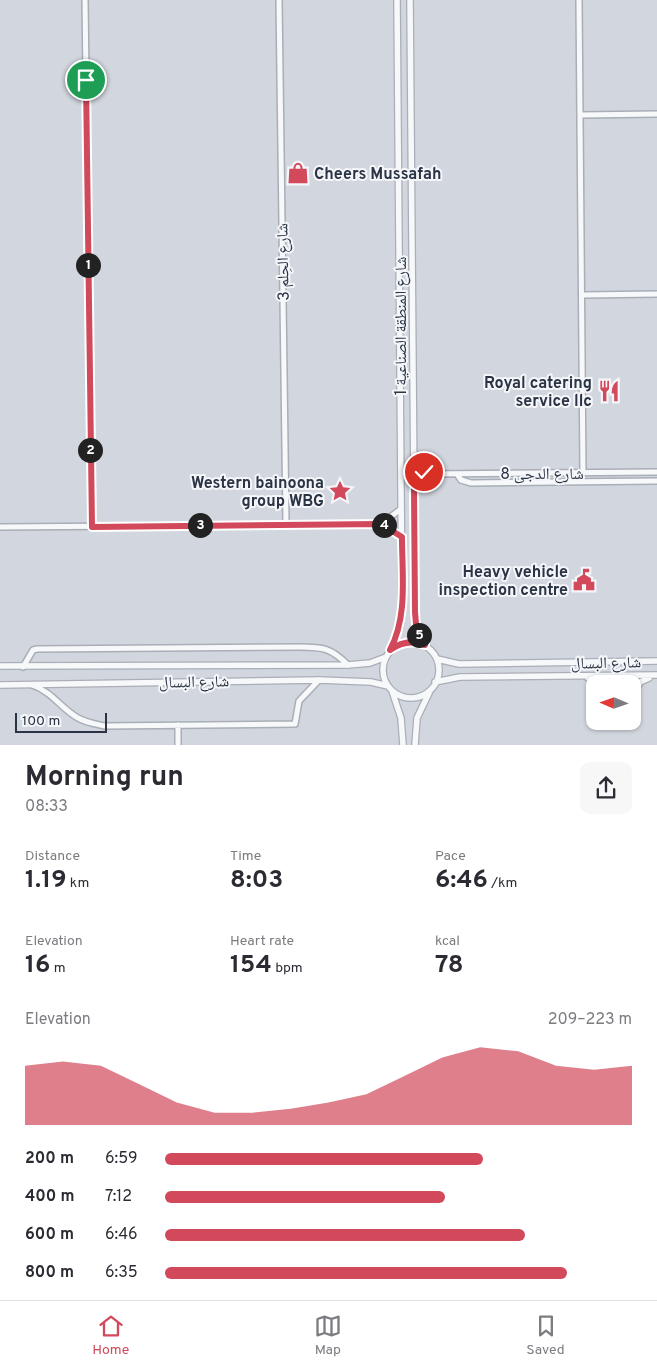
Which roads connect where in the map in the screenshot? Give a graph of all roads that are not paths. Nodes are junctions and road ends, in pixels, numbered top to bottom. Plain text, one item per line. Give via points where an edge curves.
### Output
1 (85, 0) edge
2 (279, 0) edge
3 (397, 0) edge
4 (410, 0) edge
5 (580, 0) edge
6 (657, 114) edge
7 (581, 115) junction
8 (583, 294) junction
9 (657, 294) edge
10 (413, 460) junction
11 (657, 472) edge
12 (583, 473) junction
13 (428, 474) junction
14 (457, 474) junction
15 (657, 481) edge
16 (414, 489) junction
17 (401, 509) junction
18 (286, 523) junction
19 (381, 524) junction
20 (0, 527) edge
21 (92, 527) junction
22 (402, 537) junction
23 (425, 645) junction
24 (390, 650) junction
25 (386, 658) junction
26 (436, 659) junction
27 (657, 662) edge
28 (0, 666) edge
29 (348, 666) junction
30 (23, 667) junction
31 (584, 676) joint
32 (657, 676) edge
33 (319, 680) junction
34 (436, 682) junction
35 (641, 682) edge
36 (27, 683) junction
37 (0, 685) edge
38 (390, 688) junction
39 (431, 689) junction
40 (178, 725) junction
41 (178, 745) edge
42 (403, 745) edge
43 (415, 745) edge

1 - 21 street
2 - 18 street, شارع الحِلم 3
3 - 17 street, شارع المنطقة الصناعية 1
4 - 10 street, شارع المنطقة الصناعية 1
5 - 7 street
6 - 7 street
7 - 8 street
8 - 9 street
8 - 12 street
10 - 13 street
10 - 16 street, شارع المنطقة الصناعية 1
11 - 12 street, شارع الدجى 8
12 - 14 street, شارع الدجى 8
13 - 14 street, شارع الدجى 8
13 - 16 street
14 - 15 street via 464,482 471,483
16 - 23 street, شارع المنطقة الصناعية 1 via 415,612 416,624
17 - 19 street
17 - 22 street, شارع المنطقة الصناعية 1
18 - 19 street
18 - 21 street
19 - 22 street
20 - 21 street
22 - 24 street, شارع المنطقة الصناعية 1 via 402,612 400,627
23 - 24 street via 403,643
23 - 26 street
24 - 25 street
25 - 29 street, شارع البسال
25 - 38 street via 383,672
26 - 27 street, شارع البسال via 459,664
26 - 34 street
28 - 30 street, شارع البسال
29 - 30 street, شارع البسال
29 - 30 street via 326,648 300,647 37,649 33,650
31 - 32 street, شارع البسال
31 - 34 street, شارع البسال via 460,676
32 - 35 street
33 - 36 street, شارع البسال
33 - 38 street, شارع البسال via 371,682
33 - 40 street via 299,701 295,724
34 - 39 street
36 - 37 street, شارع البسال
36 - 40 street via 50,693 76,717 89,723 105,726
38 - 39 street via 410,698
38 - 42 street via 401,718
39 - 43 street via 417,718
40 - 41 street

